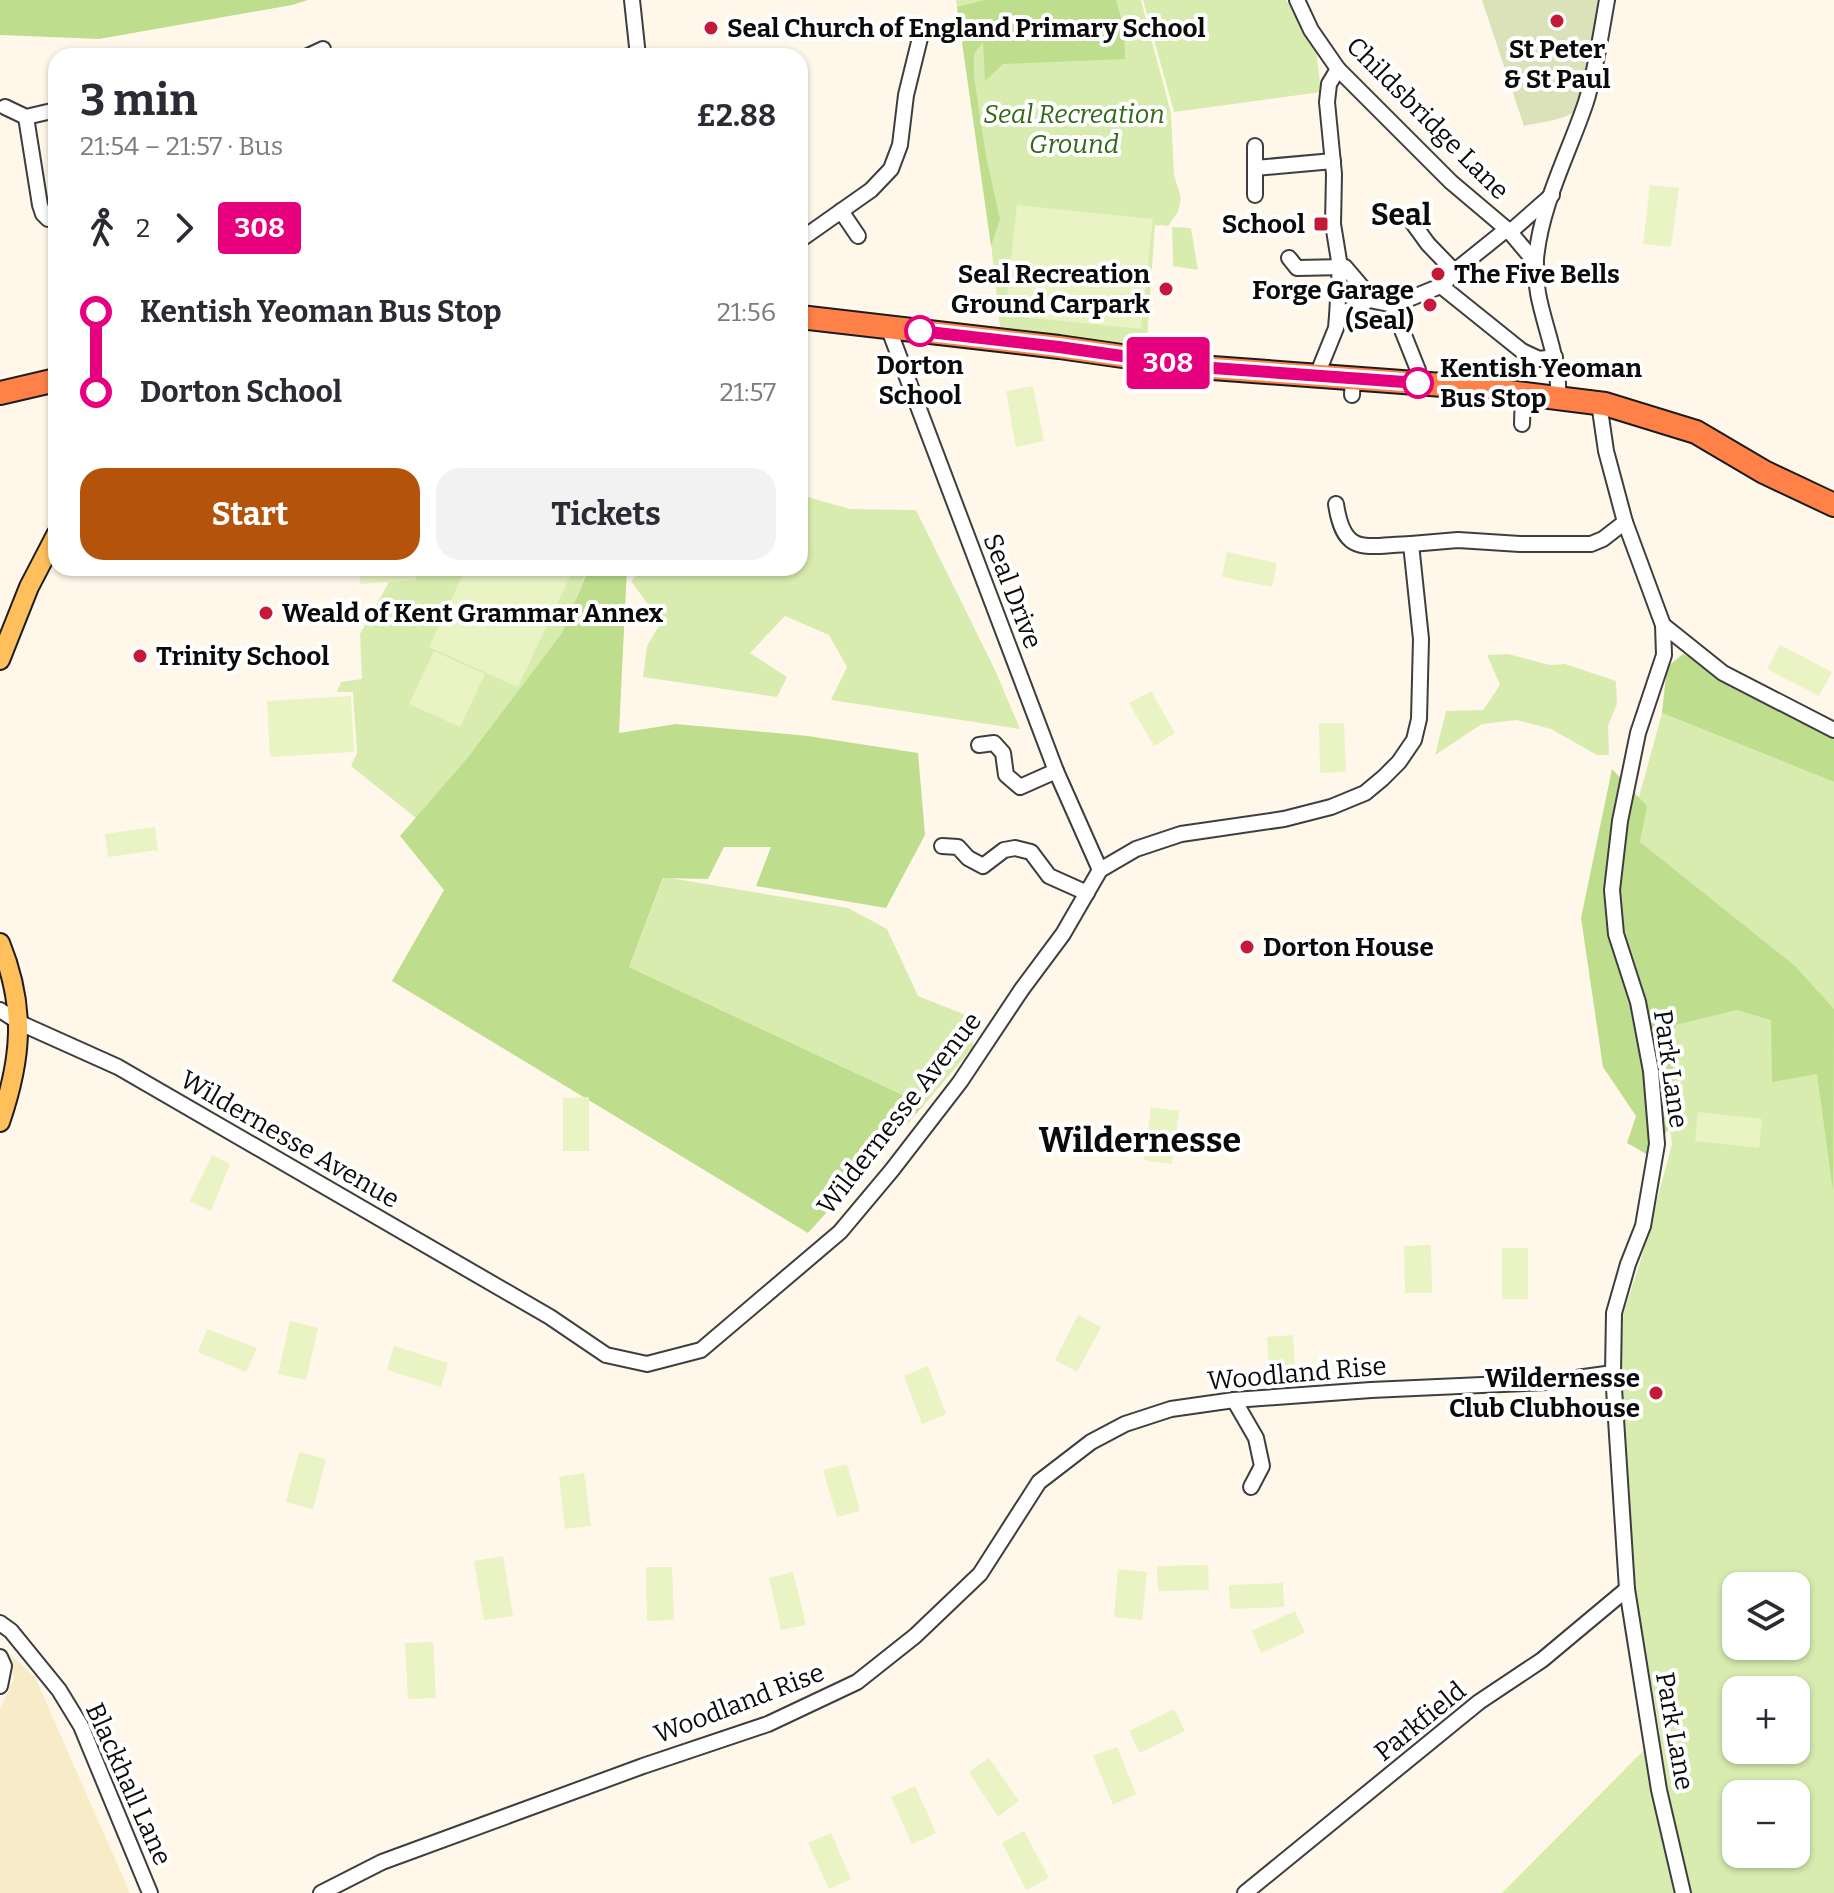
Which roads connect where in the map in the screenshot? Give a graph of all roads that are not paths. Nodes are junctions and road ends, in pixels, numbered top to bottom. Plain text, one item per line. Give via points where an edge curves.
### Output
1 (632, 0) edge
2 (1297, 0) edge
3 (1607, 0) edge
4 (920, 38) dead end
5 (637, 48) edge
6 (1336, 66) junction
7 (5, 107) dead end
8 (48, 112) edge
9 (26, 117) junction
10 (1255, 146) dead end
11 (1333, 161) junction
12 (1255, 168) junction
13 (1255, 195) dead end
14 (1553, 195) junction
15 (841, 211) junction
16 (1407, 215) dead end
17 (48, 219) edge
18 (1509, 231) junction
19 (808, 234) edge
20 (858, 236) dead end
21 (1289, 258) dead end
22 (1536, 263) junction
23 (1340, 267) junction
24 (1455, 272) junction
25 (1441, 286) junction
26 (1372, 299) junction
27 (1392, 305) junction
28 (1337, 316) junction
29 (808, 318) edge
30 (888, 327) junction
31 (1555, 357) junction
32 (1317, 375) junction
33 (48, 382) edge
34 (1418, 383) junction
35 (0, 393) edge
36 (1523, 393) junction
37 (1558, 397) junction
38 (1599, 403) junction
39 (1522, 424) dead end
40 (1336, 504) dead end
41 (1834, 505) edge
42 (1625, 522) junction
43 (1411, 544) junction
44 (48, 550) edge
45 (1663, 625) junction
46 (1688, 648) junction
47 (1664, 655) junction
48 (0, 660) edge
49 (1834, 730) edge
50 (979, 745) dead end
51 (1056, 771) junction
52 (942, 846) dead end
53 (1100, 870) junction
54 (1087, 893) junction
55 (0, 943) edge
56 (0, 1010) edge
57 (20, 1023) junction
58 (0, 1122) edge
59 (1613, 1373) junction
60 (1234, 1400) junction
61 (1251, 1487) dead end
62 (1627, 1589) junction
63 (0, 1623) edge
64 (0, 1657) edge
65 (0, 1686) edge
66 (150, 1893) edge
67 (321, 1893) edge
68 (1245, 1893) edge
69 (1683, 1893) edge

1 - 5 street
2 - 6 street, Childsbridge Lane
3 - 14 street via 1586,100
4 - 15 street via 894,163 876,185
6 - 11 street via 1327,96
6 - 18 street, Childsbridge Lane via 1451,182
7 - 9 street
8 - 9 street
9 - 17 street
10 - 12 street
11 - 12 street
11 - 23 street via 1333,224
12 - 13 street
14 - 18 street
14 - 22 street
15 - 19 street
15 - 20 street
16 - 24 street
18 - 22 street, Childsbridge Lane
18 - 24 street
21 - 23 street via 1297,268
22 - 31 street via 1541,313
23 - 26 street
23 - 28 street
24 - 25 street
25 - 27 street
25 - 31 street via 1522,351 1539,359
26 - 27 street
26 - 28 street
27 - 34 street via 1418,370
28 - 32 street
29 - 30 highway
30 - 32 highway via 1199,367
30 - 51 street, Seal Drive
31 - 37 street
32 - 34 highway via 1352,387
33 - 35 highway
34 - 36 highway
36 - 37 highway
36 - 39 street
37 - 38 highway
38 - 41 highway via 1696,432
38 - 42 street, Park Lane
40 - 43 street via 1347,540 1360,545
42 - 43 street via 1591,544
42 - 45 street, Park Lane
43 - 53 street via 1421,694 1414,740 1399,762 1365,793 1331,807 1181,834 1136,849
44 - 48 main road
45 - 46 street
45 - 47 street, Park Lane
46 - 47 street
46 - 49 street via 1723,673
47 - 59 street, Park Lane via 1638,733 1612,890 1616,934 1638,1002 1651,1071 1657,1144 1643,1226 1614,1313
50 - 51 street via 994,743 1003,753 1006,775 1020,787
51 - 53 street, Seal Drive
52 - 54 street via 958,847 983,866 1004,850 1031,852 1049,876
53 - 54 street, Wildernesse Avenue
54 - 57 street, Wildernesse Avenue via 960,1082 840,1232 701,1350 647,1364 606,1355 550,1317 118,1067
55 - 57 main road
56 - 57 street, Wildernesse Avenue
57 - 58 main road via 14,1074
59 - 60 street, Woodland Rise via 1547,1382
59 - 62 street, Park Lane
60 - 61 street via 1256,1438 1262,1466
60 - 67 street, Woodland Rise via 1171,1409 1125,1424 1060,1464 1039,1482 980,1574 857,1682 768,1724 382,1862
62 - 68 street, Parkfield
62 - 69 street, Park Lane via 1659,1790
63 - 66 street, Blackhall Lane via 59,1690 81,1726
64 - 65 street

